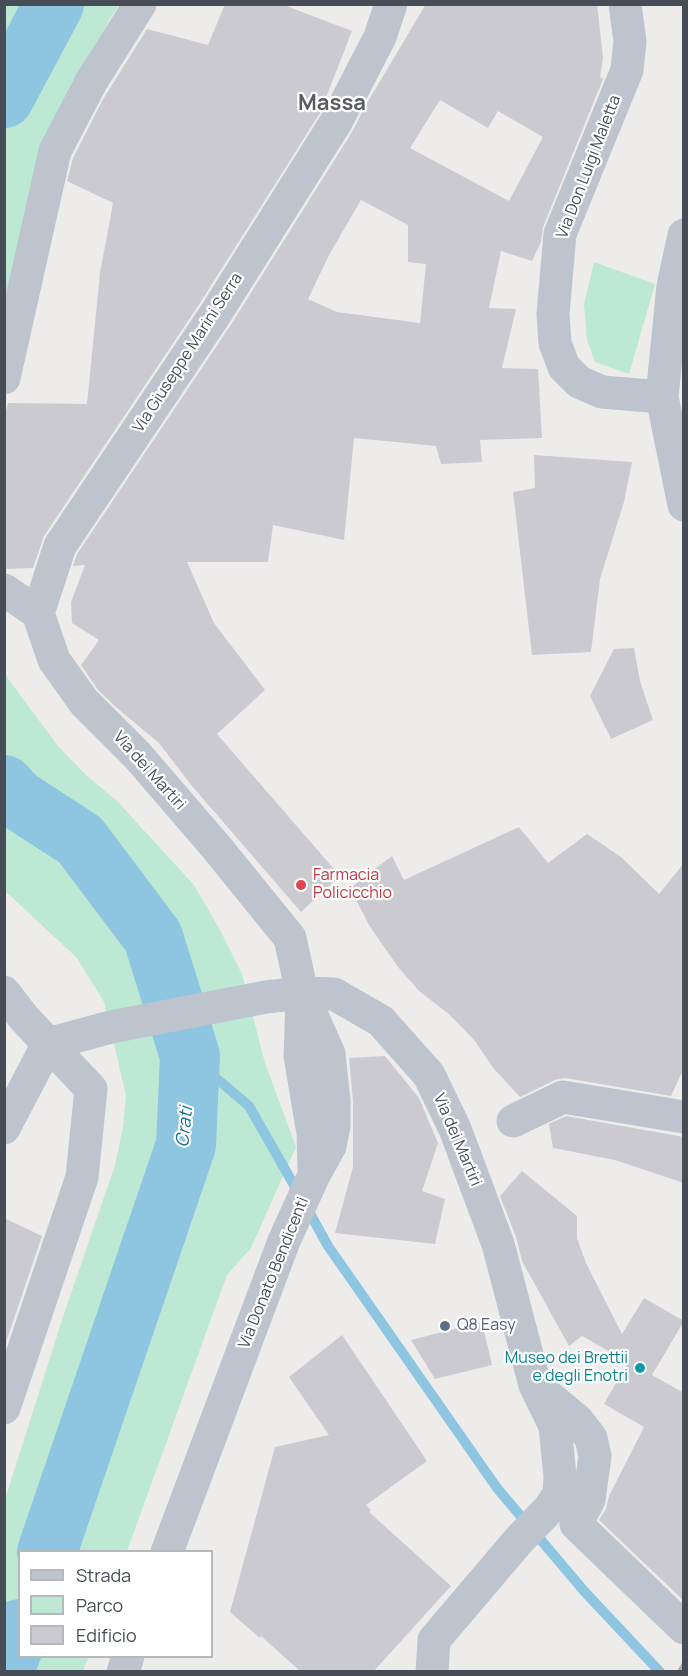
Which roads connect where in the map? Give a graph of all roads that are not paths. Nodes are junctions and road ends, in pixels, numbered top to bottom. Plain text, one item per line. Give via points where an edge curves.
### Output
1 (140, 4) edge
2 (391, 4) edge
3 (625, 4) edge
4 (684, 235) edge
5 (4, 378) edge
6 (662, 397) junction
7 (684, 505) edge
8 (4, 590) edge
9 (38, 613) junction
10 (4, 992) edge
11 (302, 993) junction
12 (48, 1044) junction
13 (684, 1117) edge
14 (513, 1121) dead end
15 (4, 1128) edge
16 (535, 1385) junction
17 (4, 1408) edge
18 (167, 1550) edge
19 (684, 1628) edge
20 (432, 1671) edge

1 - 5 street via 91,82 56,151
2 - 9 street, Via Giuseppe Marini Serra via 380,37 336,123 216,313 60,546
3 - 6 street, Via Don Luigi Maletta via 630,40 627,70 560,234 553,314 555,343 564,367 579,382 602,392
4 - 6 street via 673,286
6 - 7 street
8 - 9 street
9 - 11 street, Via dei Martiri via 54,660 84,702 137,755 290,938
10 - 12 street
11 - 12 street via 111,1027
11 - 16 street, Via dei Martiri via 334,994 381,1021 429,1075 455,1129 498,1244
11 - 18 street, Via Donato Bendicenti via 329,1054 334,1101 330,1146 284,1241
12 - 15 street
12 - 17 street via 91,1089 82,1177
13 - 14 street via 563,1096
16 - 19 street via 578,1421 591,1438 595,1456 589,1500 576,1524
16 - 20 street, Via dei Martiri via 555,1426 559,1494 434,1640

